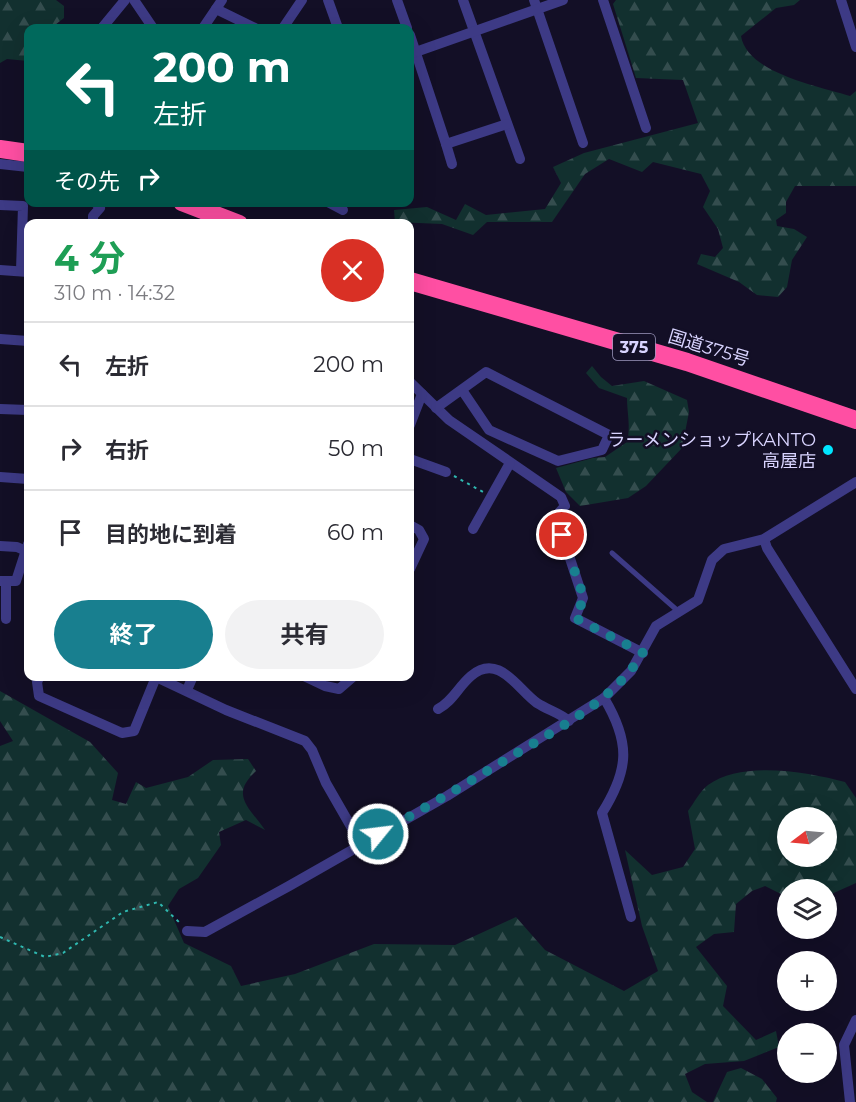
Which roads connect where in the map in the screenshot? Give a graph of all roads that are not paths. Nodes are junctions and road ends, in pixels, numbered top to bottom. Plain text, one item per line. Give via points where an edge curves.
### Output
1 (125, 0) edge
2 (302, 0) edge
3 (328, 0) edge
4 (397, 0) edge
5 (463, 0) edge
6 (563, 0) edge
7 (603, 0) edge
8 (841, 0) edge
9 (136, 1) edge
10 (219, 5) edge
11 (535, 5) edge
12 (105, 24) edge
13 (150, 24) edge
14 (206, 24) edge
15 (249, 24) edge
16 (286, 24) edge
17 (337, 24) edge
18 (406, 24) edge
19 (474, 30) junction
20 (856, 47) edge
21 (414, 53) edge
22 (414, 59) edge
23 (507, 124) junction
24 (646, 128) dead end
25 (583, 143) dead end
26 (446, 144) junction
27 (0, 149) edge
28 (24, 152) edge
29 (520, 159) dead end
30 (0, 164) edge
31 (452, 164) dead end
32 (24, 167) edge
33 (0, 205) edge
34 (194, 207) edge
35 (337, 207) edge
36 (343, 210) dead end
37 (209, 213) edge
38 (225, 219) edge
39 (24, 238) edge
40 (0, 270) edge
41 (24, 271) edge
42 (414, 282) edge
43 (0, 339) edge
44 (24, 341) edge
45 (414, 386) edge
46 (462, 390) junction
47 (422, 394) junction
48 (436, 408) junction
49 (0, 409) edge
50 (24, 410) edge
51 (414, 414) edge
52 (856, 420) edge
53 (414, 460) edge
54 (510, 463) junction
55 (446, 472) road end
56 (0, 477) edge
57 (24, 478) edge
58 (856, 482) edge
59 (414, 527) edge
60 (473, 529) dead end
61 (764, 539) junction
62 (0, 546) edge
63 (24, 548) edge
64 (612, 553) dead end
65 (24, 557) edge
66 (414, 560) edge
67 (3, 581) edge
68 (678, 611) junction
69 (6, 619) dead end
70 (643, 653) junction
71 (37, 681) edge
72 (153, 681) edge
73 (165, 681) edge
74 (191, 681) edge
75 (314, 681) edge
76 (348, 681) edge
77 (856, 689) edge
78 (187, 690) junction
79 (604, 698) junction
80 (438, 709) dead end
81 (569, 721) junction
82 (361, 844) junction
83 (631, 916) dead end
84 (187, 930) road end
85 (856, 1020) edge
86 (850, 1102) edge

1 - 12 street
2 - 16 street
3 - 17 street
4 - 18 street
5 - 19 street
6 - 11 street
7 - 24 street
8 - 20 street
9 - 13 street
10 - 14 street
10 - 15 street
11 - 19 street
11 - 25 street
19 - 21 street
19 - 23 street
22 - 26 street
23 - 26 street
23 - 29 street
26 - 31 street
27 - 28 highway
30 - 32 street
33 - 39 street via 23,206
34 - 37 highway
35 - 36 street
37 - 38 highway
40 - 41 street
42 - 52 highway, 国道375号 / 375 via 687,362
43 - 44 street
45 - 47 street
46 - 46 street via 489,430 558,461 602,450 609,435 486,372
46 - 48 street
47 - 48 street
47 - 51 street
48 - 54 street
49 - 50 street
53 - 55 street
54 - 60 street
54 - 70 street via 561,497 565,506 556,516 584,598 575,618
56 - 57 street
58 - 61 street
59 - 66 street via 424,538
61 - 68 street via 724,549 712,560 698,600
61 - 77 street
62 - 63 street
64 - 68 lane
65 - 67 street via 16,581
67 - 69 street
68 - 70 street via 656,626
70 - 79 street
71 - 72 street via 39,696 122,733 134,731
73 - 78 street
74 - 78 street
75 - 76 street via 339,689
78 - 82 street via 305,741
79 - 81 street
79 - 83 street via 613,712 625,756 617,789 602,813
80 - 81 street via 449,703 472,675 493,669 503,672 536,702
81 - 82 street
82 - 84 street via 205,932
85 - 86 street via 844,1045

